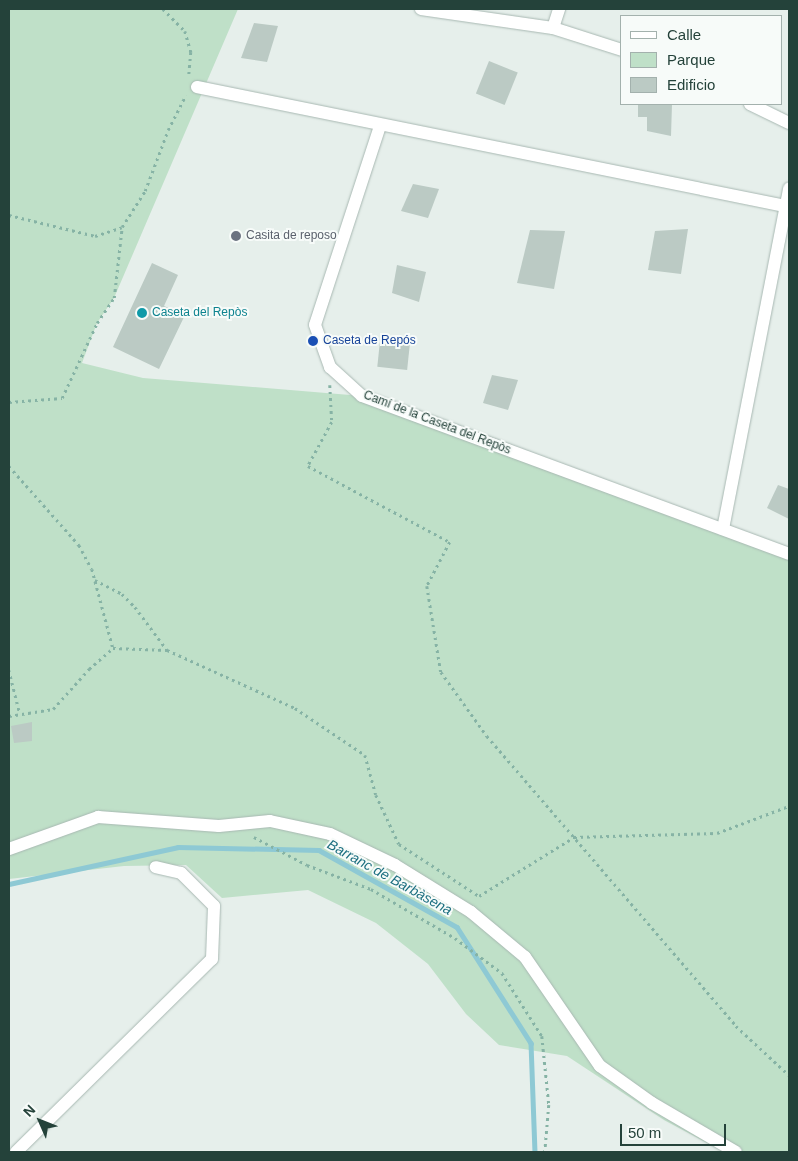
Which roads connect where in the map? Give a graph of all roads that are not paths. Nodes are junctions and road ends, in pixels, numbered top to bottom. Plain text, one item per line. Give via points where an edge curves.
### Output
1 (421, 9) edge
2 (559, 9) edge
3 (553, 28) junction
4 (620, 49) edge
5 (193, 89) road end
6 (752, 105) edge
7 (789, 123) edge
8 (380, 126) junction
9 (789, 188) edge
10 (785, 206) junction
11 (724, 529) junction
12 (789, 554) edge
13 (9, 849) edge
14 (156, 867) dead end
15 (16, 1152) edge
16 (736, 1152) edge

1 - 3 street
2 - 3 street
3 - 4 street
5 - 8 street
6 - 7 street
8 - 10 street
8 - 11 street, Camí de la Caseta del Repòs via 315,325 330,367 362,396
9 - 10 street
10 - 11 street
11 - 12 street, Camí de la Caseta del Repòs
13 - 16 street via 98,817 230,825 270,821 330,834 396,865 471,912 524,957 600,1066 652,1103
14 - 15 street via 181,873 214,906 212,959

